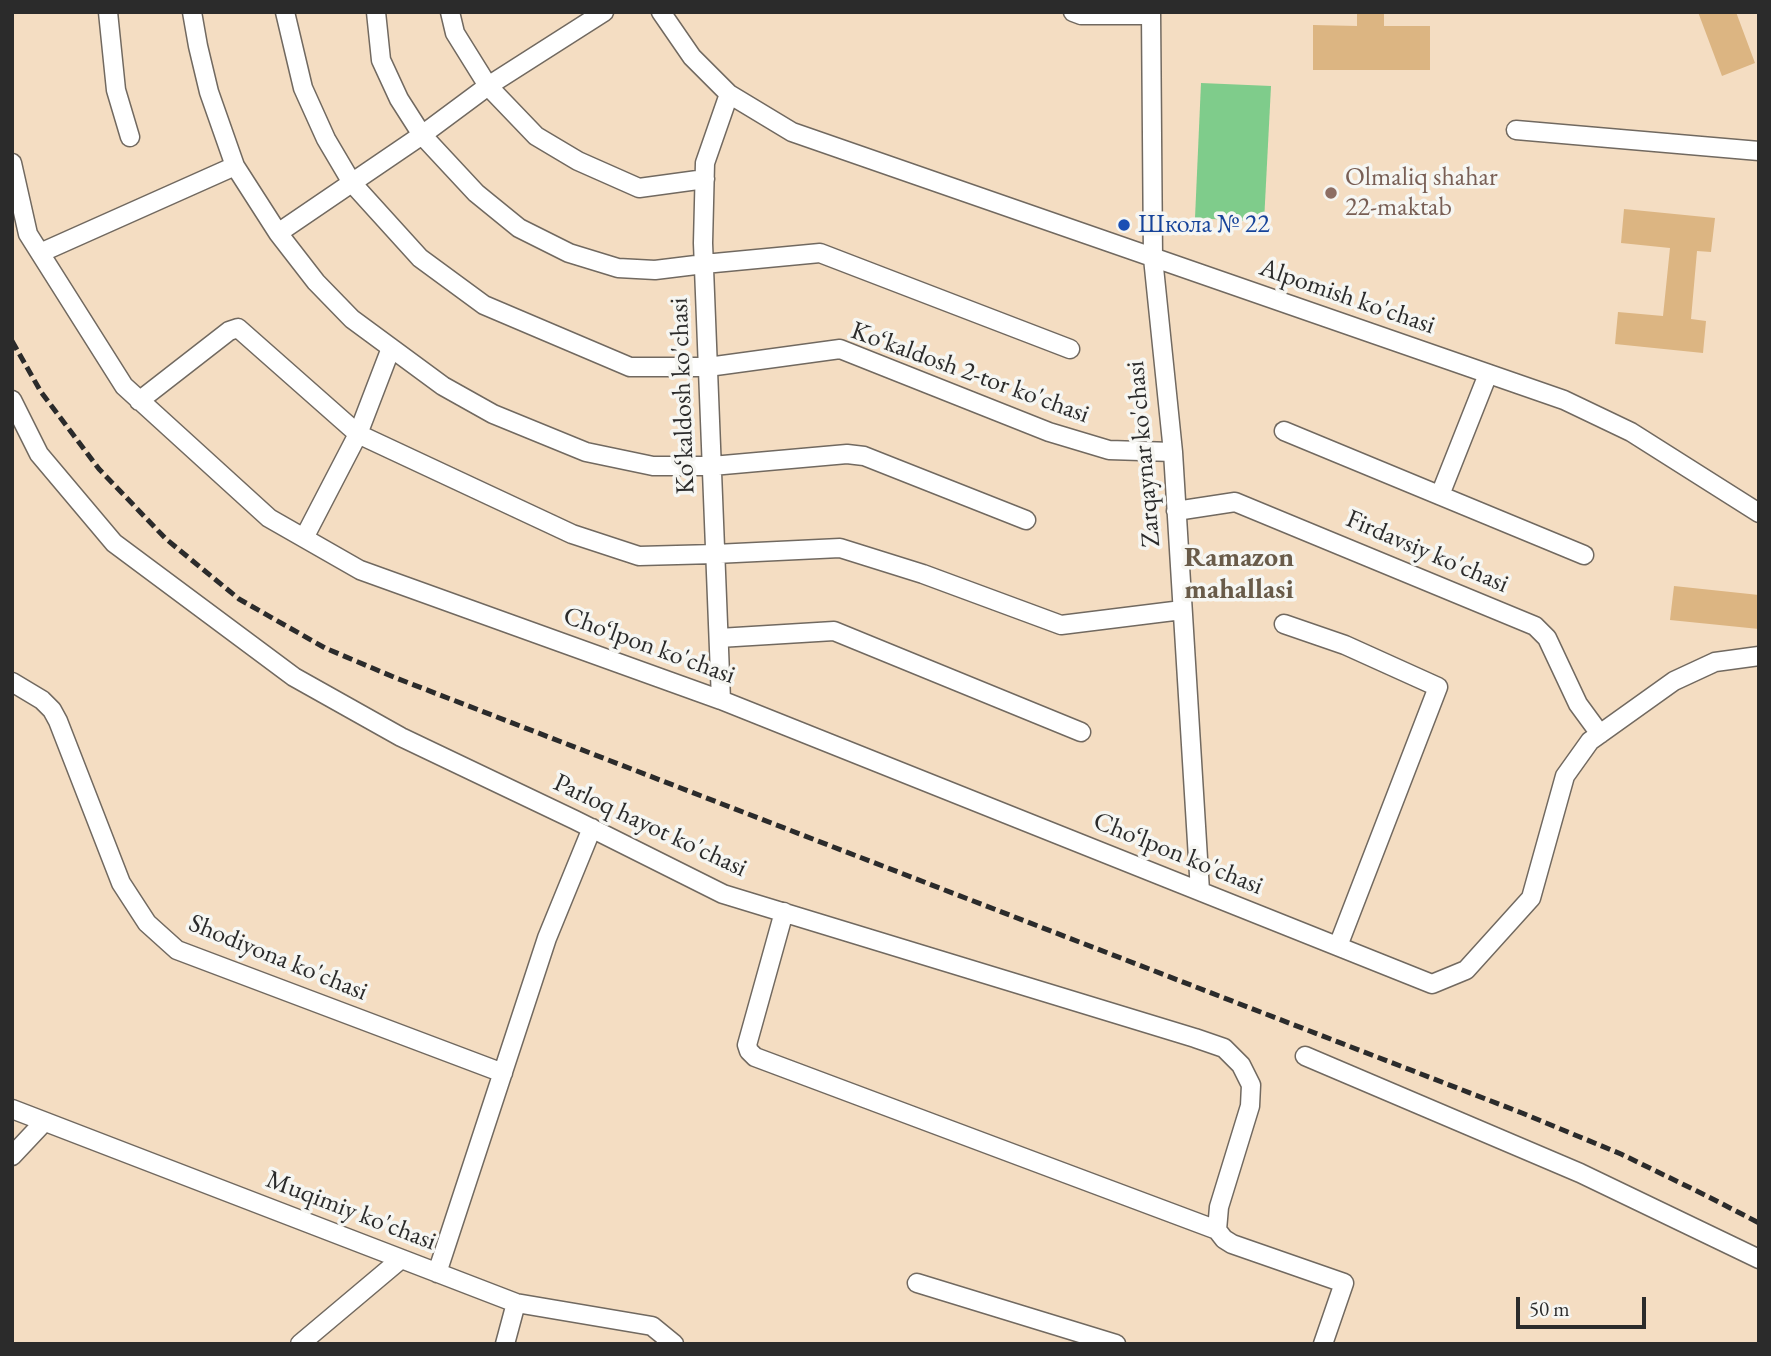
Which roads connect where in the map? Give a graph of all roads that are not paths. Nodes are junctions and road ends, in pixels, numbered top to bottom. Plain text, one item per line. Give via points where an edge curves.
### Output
1 (108, 12) edge
2 (192, 12) edge
3 (285, 12) edge
4 (376, 12) edge
5 (450, 12) edge
6 (604, 12) edge
7 (661, 12) edge
8 (1073, 12) edge
9 (1151, 13) edge
10 (488, 86) junction
11 (729, 94) junction
12 (1516, 130) dead end
13 (422, 135) junction
14 (130, 137) dead end
15 (1759, 151) edge
16 (12, 163) edge
17 (235, 166) junction
18 (705, 179) junction
19 (352, 183) junction
20 (278, 233) junction
21 (40, 253) junction
22 (1153, 258) junction
23 (704, 264) junction
24 (390, 348) junction
25 (1070, 349) dead end
26 (708, 367) junction
27 (1488, 374) junction
28 (12, 400) edge
29 (139, 401) junction
30 (17, 421) edge
31 (1284, 431) dead end
32 (358, 434) junction
33 (1173, 452) junction
34 (712, 466) junction
35 (1440, 495) junction
36 (1176, 511) junction
37 (1759, 513) edge
38 (1027, 520) dead end
39 (304, 538) junction
40 (715, 554) junction
41 (1584, 555) dead end
42 (1182, 610) junction
43 (1284, 624) dead end
44 (719, 638) junction
45 (1759, 656) edge
46 (12, 682) edge
47 (721, 700) junction
48 (1081, 732) dead end
49 (1600, 734) junction
50 (592, 828) junction
51 (1200, 891) junction
52 (784, 912) junction
53 (1338, 946) junction
54 (1305, 1056) dead end
55 (503, 1073) junction
56 (12, 1109) edge
57 (44, 1122) junction
58 (12, 1156) edge
59 (1217, 1230) junction
60 (401, 1259) junction
61 (1759, 1259) edge
62 (437, 1272) junction
63 (917, 1283) dead end
64 (516, 1303) junction
65 (300, 1344) edge
66 (505, 1344) edge
67 (674, 1344) edge
68 (1116, 1344) edge
69 (1323, 1344) edge

1 - 14 street via 116,90
2 - 17 street via 209,92
3 - 19 street, Ko‘kaldosh 2-tor ko'chasi via 303,89
4 - 13 street via 381,60
5 - 10 street via 455,33
6 - 10 street
7 - 11 street, Alpomish ko'chasi via 692,57
8 - 9 street
9 - 22 street, Zarqaynar ko'chasi
10 - 13 street
10 - 18 street via 536,136 639,188
11 - 18 street, Ko‘kaldosh ko'chasi via 705,163
11 - 22 street, Alpomish ko'chasi via 792,132
12 - 15 street
13 - 19 street
13 - 23 street via 476,193 519,228 569,253 618,268 655,270
16 - 21 street, Cho‘lpon ko'chasi via 28,234
17 - 20 street
17 - 21 street
18 - 23 street, Ko‘kaldosh ko'chasi
19 - 20 street
19 - 26 street, Ko‘kaldosh 2-tor ko'chasi via 420,258 484,305 630,367
20 - 24 street via 352,319
21 - 29 street, Cho‘lpon ko'chasi via 124,386
22 - 27 street, Alpomish ko'chasi
22 - 33 street, Zarqaynar ko'chasi
23 - 25 street via 820,253
23 - 26 street, Ko‘kaldosh ko'chasi
24 - 32 street
24 - 34 street via 493,414 586,452 653,466
26 - 33 street, Ko‘kaldosh 2-tor ko'chasi via 840,349 1049,432 1109,450
26 - 34 street, Ko‘kaldosh ko'chasi
27 - 35 street
27 - 37 street, Alpomish ko'chasi via 1564,400 1631,432
28 - 30 street, Parloq hayot ko'chasi
29 - 32 street via 238,328
29 - 39 street, Cho‘lpon ko'chasi via 269,518
30 - 50 street, Parloq hayot ko'chasi via 114,543 294,677 401,737
31 - 35 street
32 - 39 street
32 - 40 street via 572,534 639,556
33 - 36 street, Zarqaynar ko'chasi
34 - 38 street via 864,456
34 - 40 street, Ko‘kaldosh ko'chasi
35 - 41 street
36 - 42 street, Zarqaynar ko'chasi
36 - 49 street, Firdavsiy ko'chasi via 1235,502 1535,626 1547,638 1578,704
39 - 47 street, Cho‘lpon ko'chasi via 360,570
40 - 42 street via 840,548 1061,625
40 - 44 street, Ko‘kaldosh ko'chasi
42 - 51 street, Zarqaynar ko'chasi
43 - 53 street via 1345,645 1438,687
44 - 47 street, Ko‘kaldosh ko'chasi
44 - 48 street via 834,631
45 - 49 street via 1715,662 1674,681
46 - 55 street, Shodiyona ko'chasi via 52,710 121,883 147,923 177,950
47 - 51 street, Cho‘lpon ko'chasi
49 - 53 street, Cho‘lpon ko'chasi via 1565,776 1531,898 1466,970 1432,984
50 - 52 street, Parloq hayot ko'chasi via 723,894
50 - 55 street via 547,938
51 - 53 street, Cho‘lpon ko'chasi
52 - 59 street via 747,1045 755,1057
52 - 59 street, Parloq hayot ko'chasi via 1224,1048 1241,1065 1251,1085 1250,1106 1219,1207
54 - 61 street via 1580,1173
55 - 62 street
56 - 57 street, Muqimiy ko'chasi
57 - 58 street
57 - 60 street, Muqimiy ko'chasi
59 - 69 street via 1232,1244 1344,1283
60 - 62 street, Muqimiy ko'chasi
60 - 65 street
62 - 64 street, Muqimiy ko'chasi
63 - 68 street
64 - 66 street
64 - 67 street, Muqimiy ko'chasi via 652,1326

